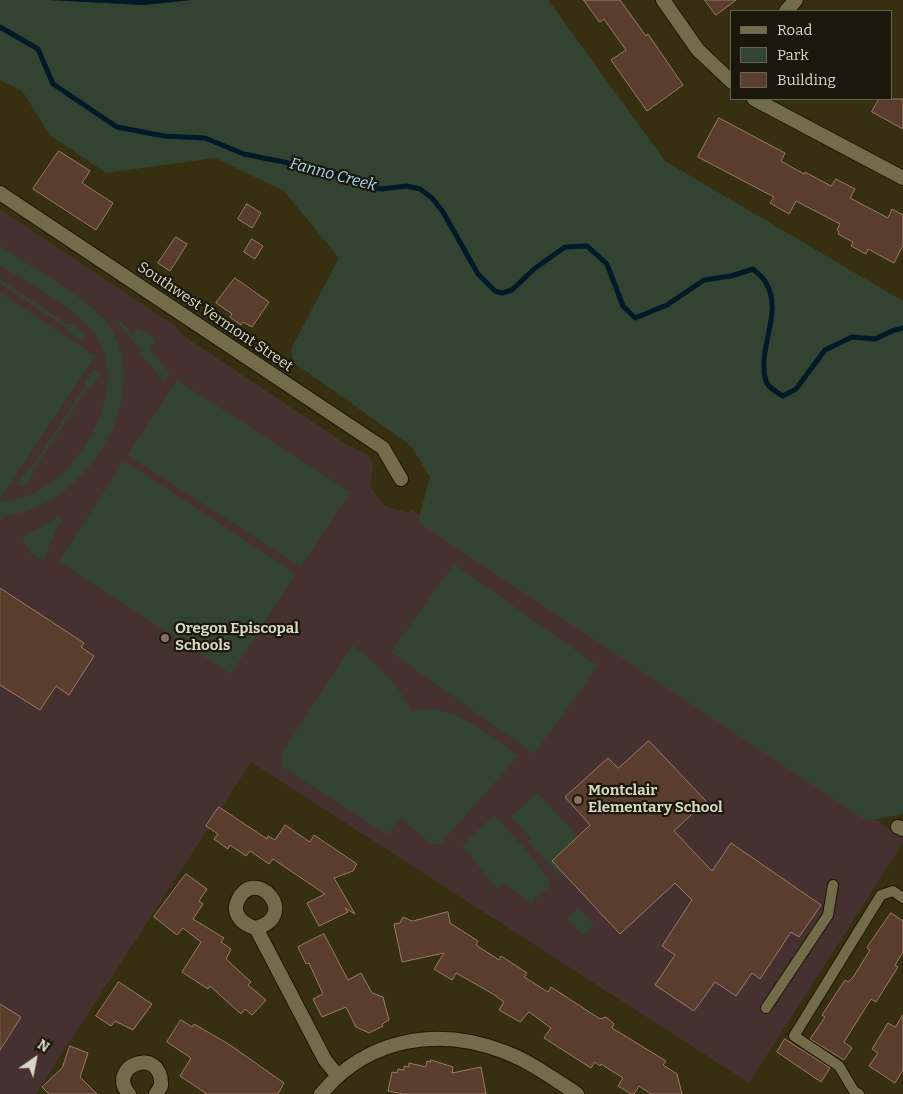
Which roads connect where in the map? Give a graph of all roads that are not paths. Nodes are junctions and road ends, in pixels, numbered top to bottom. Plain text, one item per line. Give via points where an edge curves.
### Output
1 (663, 0) edge
2 (796, 0) edge
3 (787, 10) edge
4 (730, 77) edge
5 (756, 100) edge
6 (903, 178) edge
7 (0, 193) edge
8 (401, 479) dead end
9 (833, 885) dead end
10 (903, 898) edge
11 (256, 928) dead end
12 (766, 1008) dead end
13 (337, 1075) junction
14 (159, 1093) edge
15 (129, 1094) edge
16 (321, 1094) edge
17 (578, 1094) edge
18 (859, 1094) edge

1 - 4 street via 698,50
2 - 3 street
5 - 6 street
7 - 8 street, Southwest Vermont Street via 383,448
9 - 12 lane via 828,914
10 - 18 lane via 893,891 881,895 794,1036 839,1066
11 - 13 street via 325,1060
13 - 16 street
13 - 17 street via 382,1049 432,1037 475,1043 506,1052
14 - 15 street via 162,1079 158,1071 153,1065 140,1062 132,1065 124,1076 123,1083

